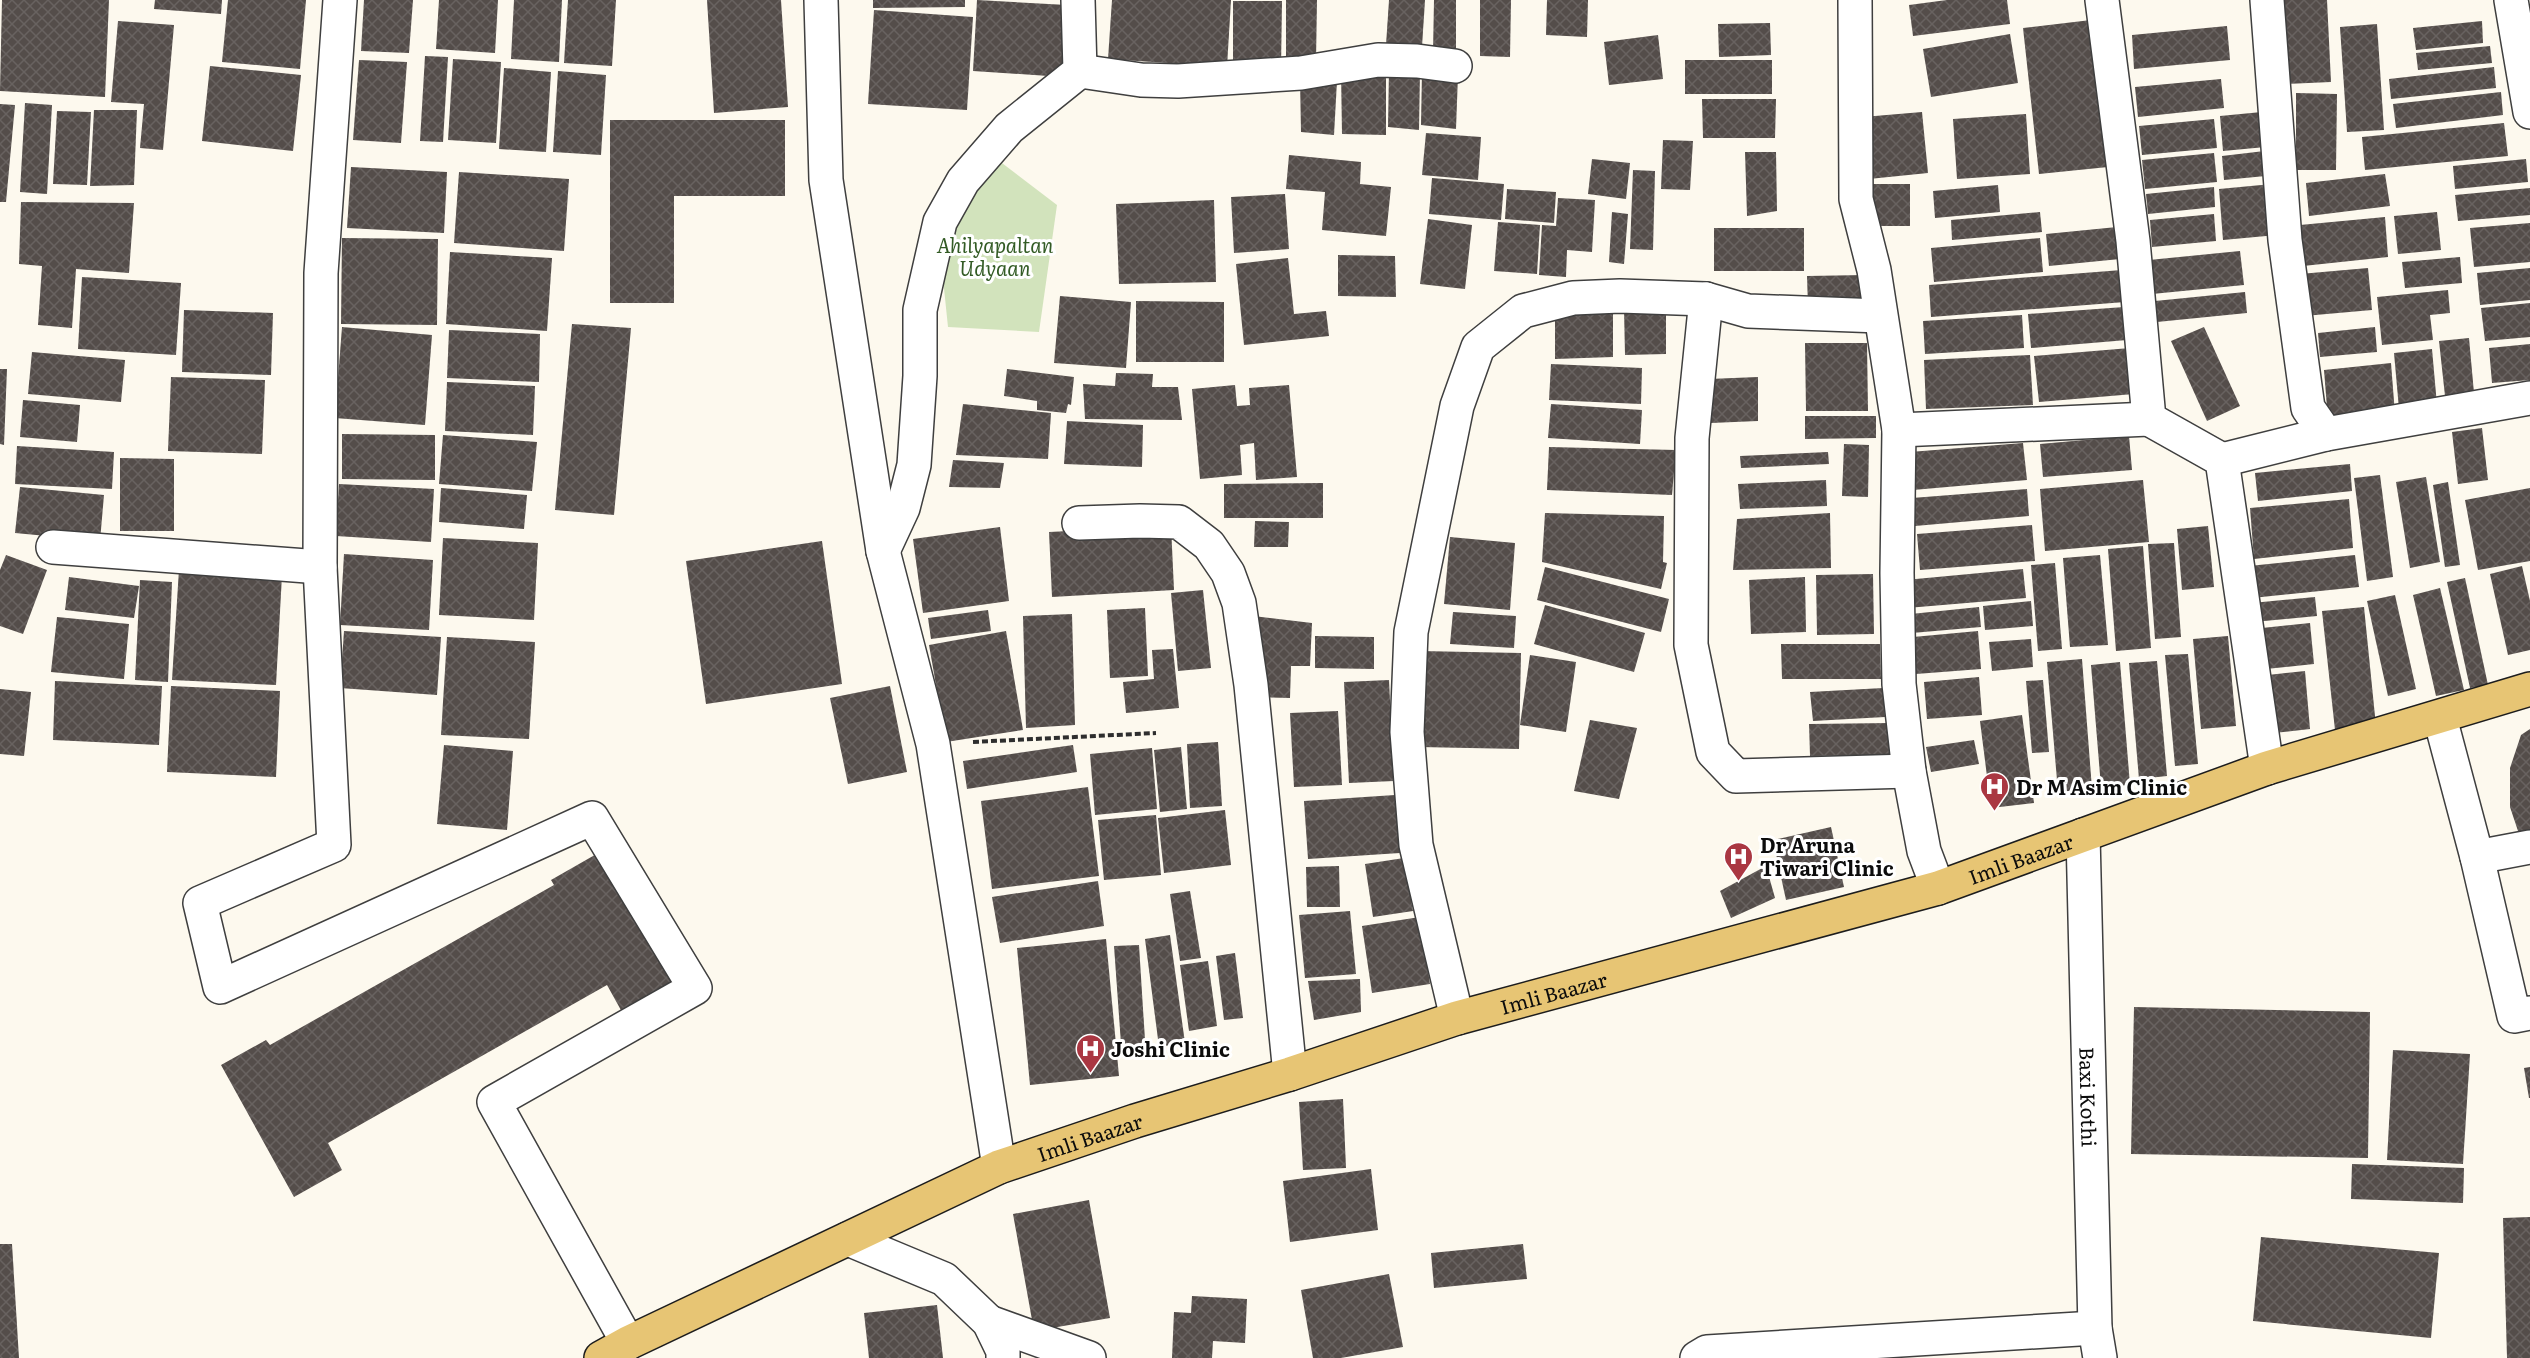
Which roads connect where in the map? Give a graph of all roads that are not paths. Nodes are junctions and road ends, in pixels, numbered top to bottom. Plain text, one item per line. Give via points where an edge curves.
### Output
1 (340, 0) edge
2 (821, 0) edge
3 (1078, 0) edge
4 (1855, 0) edge
5 (2102, 0) edge
6 (2267, 0) edge
7 (2511, 0) edge
8 (1455, 66) dead end
9 (1080, 71) junction
10 (2530, 112) edge
11 (1706, 299) junction
12 (1880, 316) junction
13 (2530, 398) edge
14 (2149, 419) junction
15 (1899, 430) junction
16 (2326, 434) junction
17 (2222, 460) junction
18 (1078, 523) dead end
19 (53, 547) dead end
20 (884, 551) junction
21 (320, 567) junction
22 (2530, 689) edge
23 (2440, 718) junction
24 (2267, 768) junction
25 (1908, 771) junction
26 (2083, 835) junction
27 (2530, 847) edge
28 (2477, 857) junction
29 (1938, 888) junction
30 (2530, 1012) edge
31 (1457, 1018) junction
32 (1290, 1074) junction
33 (999, 1167) junction
34 (848, 1239) junction
35 (989, 1322) junction
36 (2097, 1343) edge
37 (614, 1350) edge
38 (1003, 1358) edge
39 (1089, 1358) edge
40 (1698, 1358) edge

1 - 21 street via 321,273
2 - 20 street via 826,180
3 - 9 street
4 - 12 street via 1856,199 1874,270
5 - 14 street via 2133,241
6 - 16 street via 2285,240 2308,408
7 - 10 street
8 - 9 street via 1378,60 1301,73 1178,81
9 - 20 street via 1009,128 963,181 940,222 920,310 914,465 903,508
11 - 12 street via 1748,311
11 - 25 street via 1692,438 1691,645 1713,752 1737,776
11 - 31 street via 1573,298 1523,310 1478,347 1457,406 1411,632 1408,721 1416,845
12 - 15 street
13 - 16 street
14 - 15 street
14 - 17 street
15 - 25 street via 1899,684
16 - 17 street
17 - 24 street
18 - 32 street via 1179,522 1209,545 1228,573 1239,603 1251,685
19 - 21 street
20 - 33 street via 933,744
21 - 37 street via 334,845 200,903 220,987 592,818 695,988 494,1102
22 - 23 main road, Imli Baazar
23 - 24 main road, Imli Baazar
23 - 28 street
24 - 26 main road, Imli Baazar
25 - 29 street via 1924,851
26 - 29 main road, Imli Baazar
26 - 36 street, Baxi Kothi
27 - 28 street
28 - 30 street via 2514,1016
29 - 31 main road, Imli Baazar
31 - 32 main road, Imli Baazar
32 - 33 main road, Imli Baazar
33 - 34 main road, Imli Baazar
34 - 35 street via 944,1279
34 - 37 main road, Imli Baazar
35 - 38 street
35 - 39 street
36 - 40 street via 1707,1352

